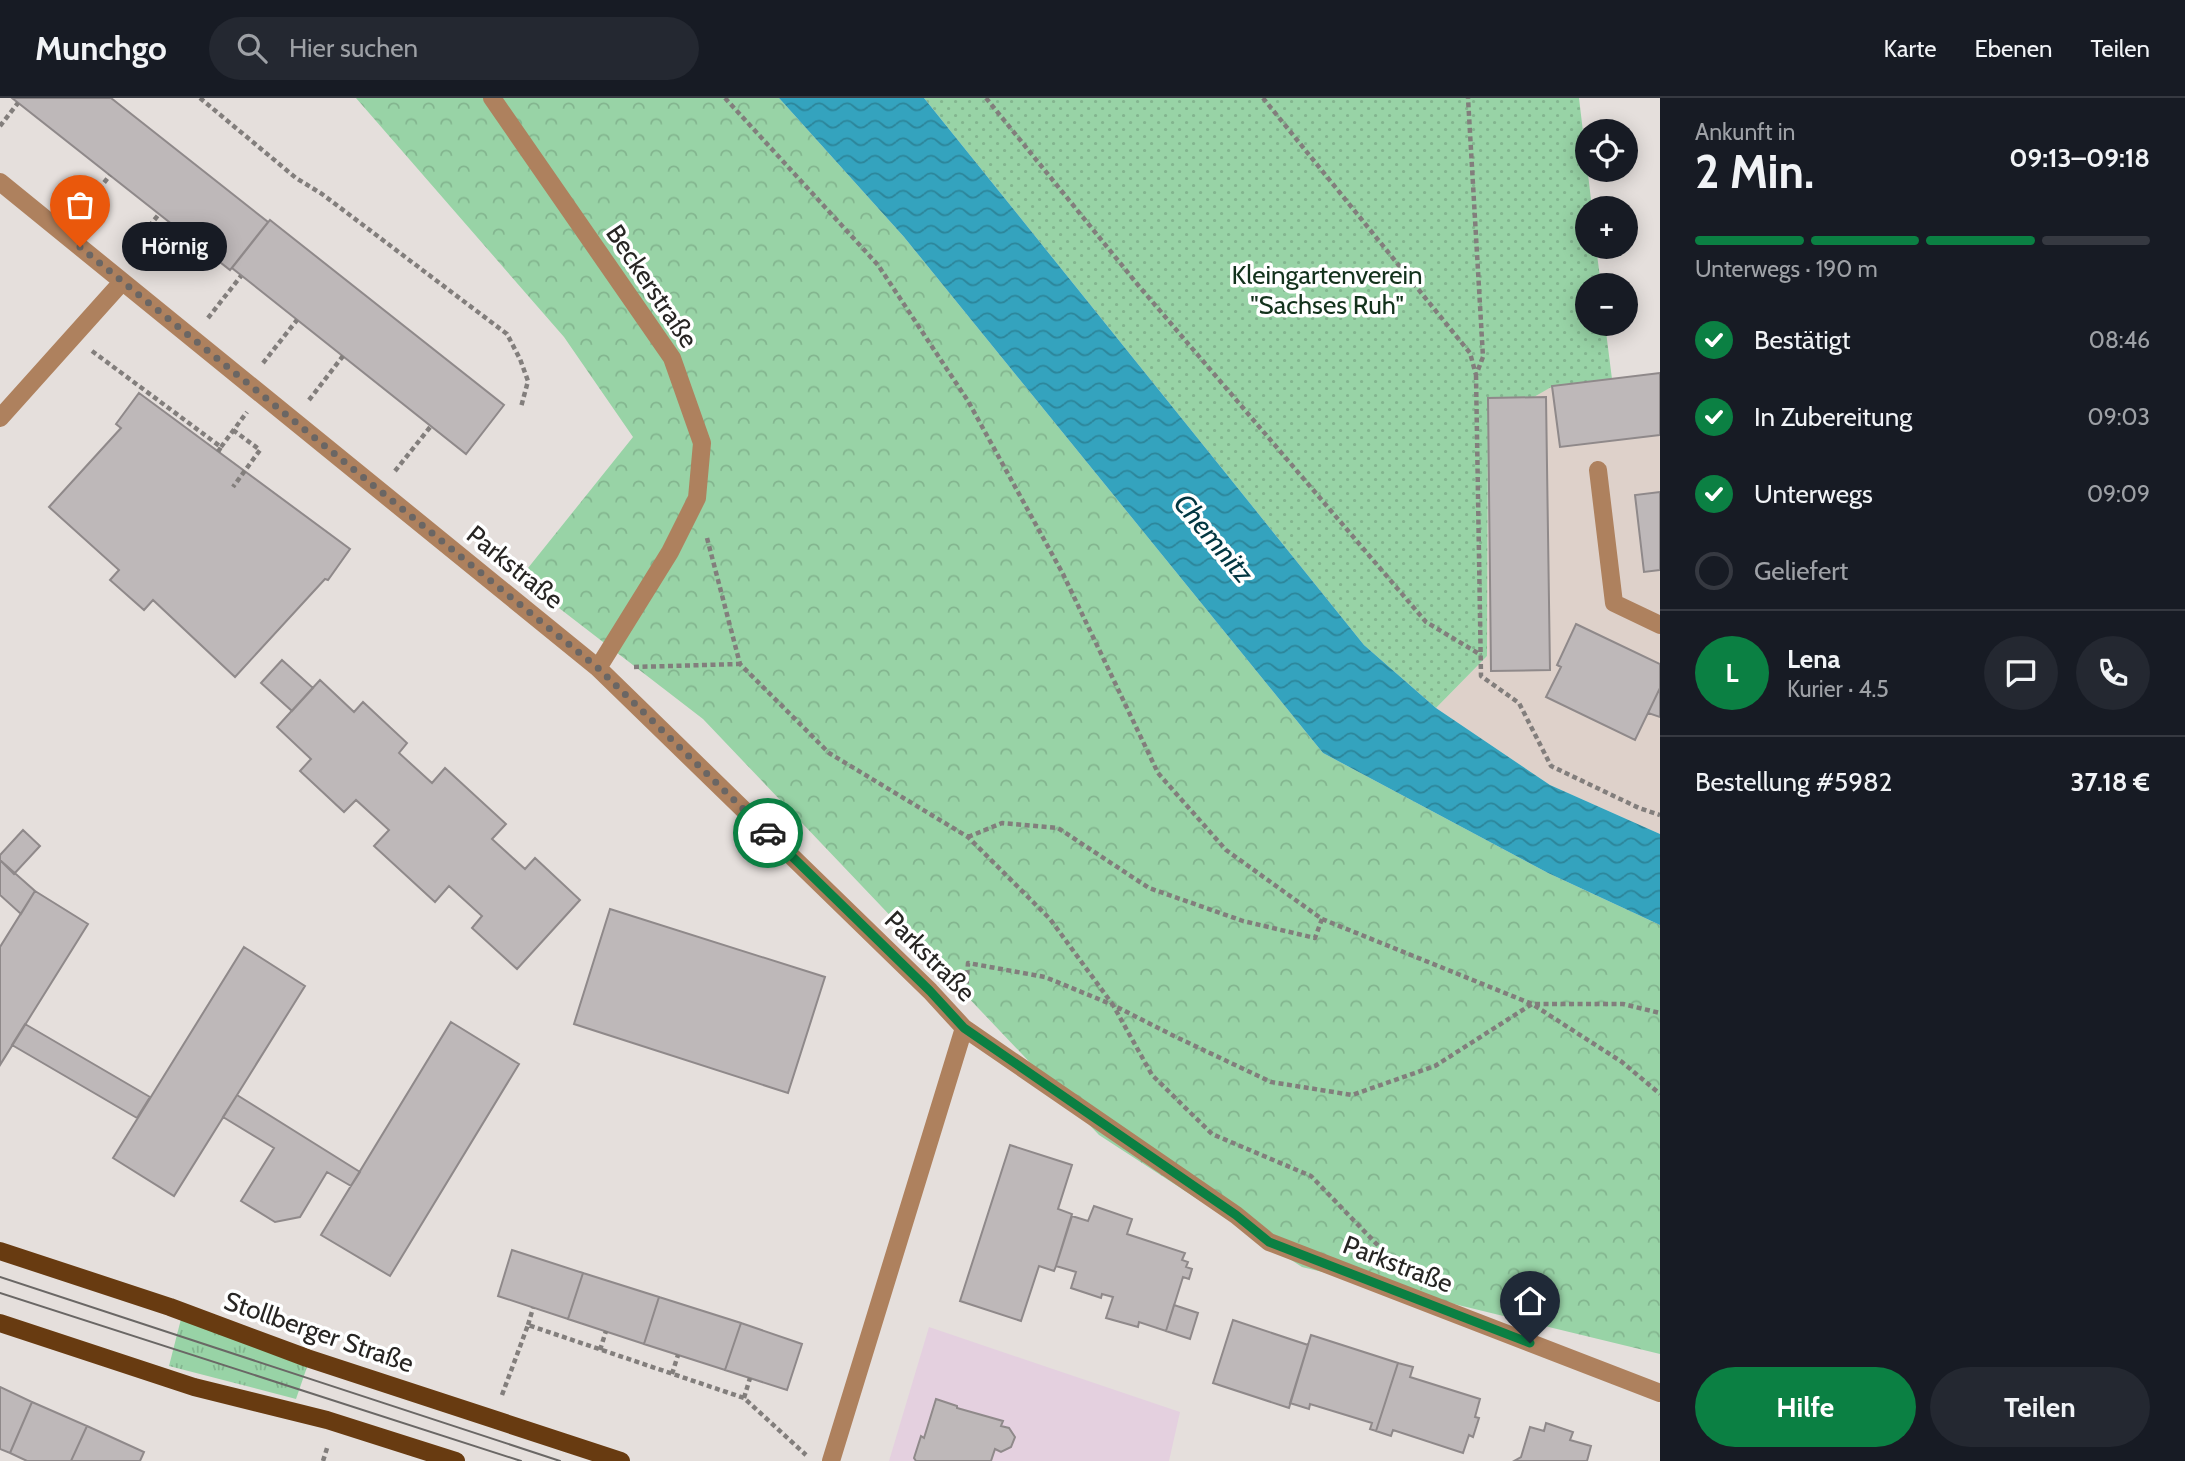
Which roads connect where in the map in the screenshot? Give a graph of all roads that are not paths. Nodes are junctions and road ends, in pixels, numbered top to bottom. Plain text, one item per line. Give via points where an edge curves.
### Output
1 (492, 98) edge
2 (0, 182) edge
3 (117, 277) junction
4 (0, 418) edge
5 (1598, 470) dead end
6 (1660, 625) edge
7 (598, 668) junction
8 (964, 1028) junction
9 (0, 1251) edge
10 (0, 1323) edge
11 (1660, 1393) edge
12 (456, 1461) edge
13 (621, 1461) edge
14 (831, 1461) edge

1 - 7 street, Beckerstraße via 672,358 702,443 696,498 670,552
2 - 3 street, Parkstraße
3 - 4 street via 72,337
3 - 7 street, Parkstraße
5 - 6 street via 1614,603
7 - 8 street, Parkstraße
8 - 11 street, Parkstraße via 1269,1242
8 - 14 street, Parkstraße
9 - 13 main road, Stollberger Straße
10 - 12 main road via 194,1387 327,1420

